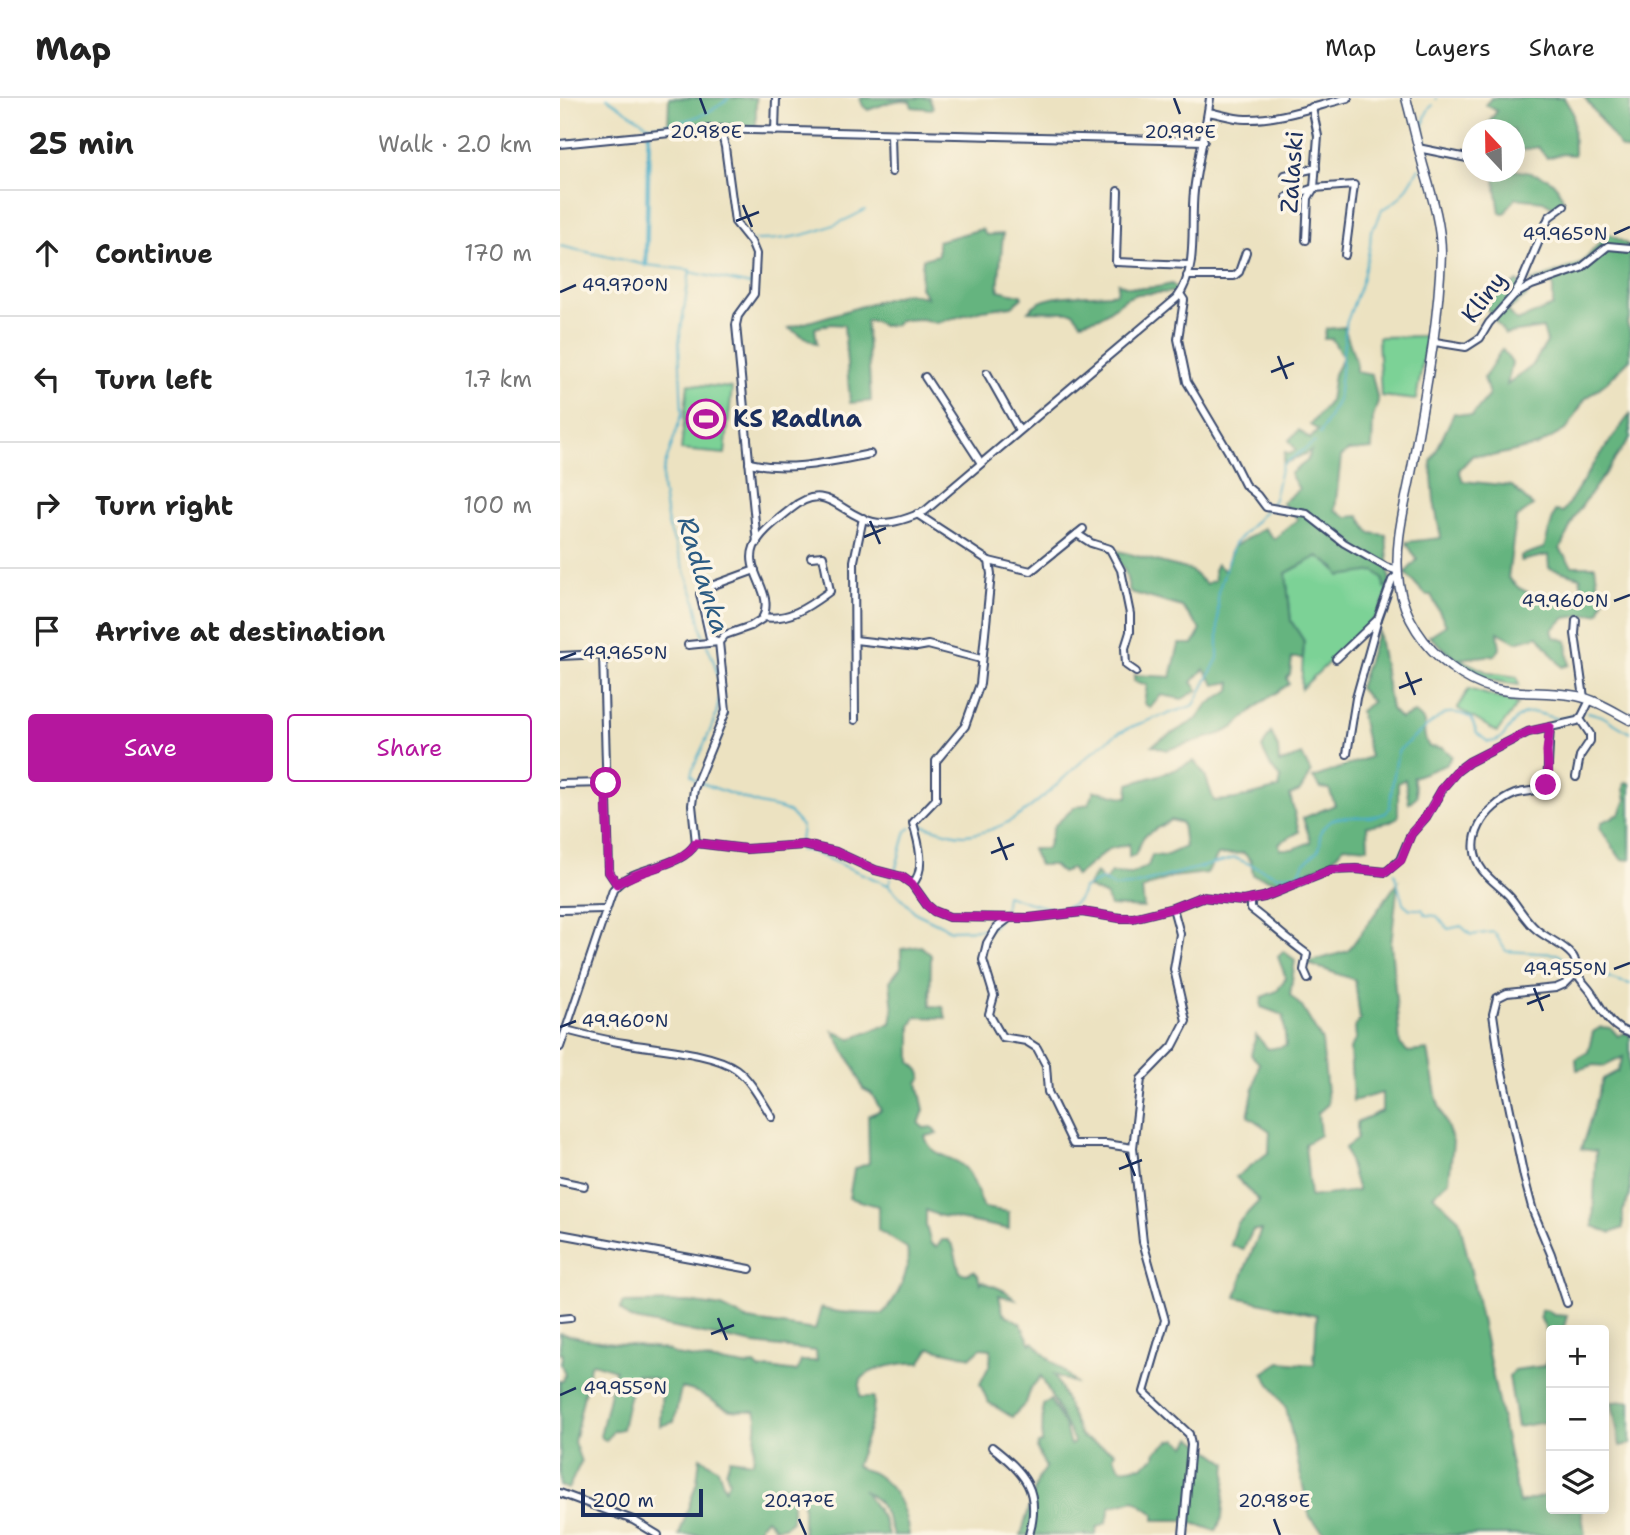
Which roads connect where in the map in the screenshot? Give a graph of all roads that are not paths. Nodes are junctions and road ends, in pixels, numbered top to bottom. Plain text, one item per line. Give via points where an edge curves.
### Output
1 (776, 98) edge
2 (1210, 98) edge
3 (1313, 98) edge
4 (1348, 98) edge
5 (1406, 98) edge
6 (1314, 107) junction
7 (1208, 112) junction
8 (721, 130) junction
9 (775, 131) junction
10 (891, 134) junction
11 (1204, 141) junction
12 (560, 144) edge
13 (1418, 148) junction
14 (1462, 157) edge
15 (1316, 168) junction
16 (892, 172) dead end
17 (1285, 175) dead end
18 (1314, 188) junction
19 (1118, 191) dead end
20 (1287, 197) dead end
21 (1564, 206) dead end
22 (1306, 240) dead end
23 (1630, 248) edge
24 (1246, 252) dead end
25 (1345, 255) dead end
26 (1189, 265) junction
27 (1187, 276) junction
28 (1180, 294) junction
29 (1513, 296) junction
30 (1435, 342) junction
31 (987, 373) dead end
32 (925, 377) dead end
33 (1019, 430) junction
34 (870, 454) dead end
35 (750, 463) junction
36 (981, 463) junction
37 (917, 514) junction
38 (863, 518) junction
39 (757, 543) junction
40 (811, 557) dead end
41 (989, 561) junction
42 (755, 570) junction
43 (1398, 573) junction
44 (764, 617) junction
45 (1378, 619) junction
46 (1576, 620) dead end
47 (855, 640) junction
48 (719, 642) junction
49 (688, 645) dead end
50 (603, 655) junction
51 (560, 656) edge
52 (628, 656) dead end
53 (981, 659) junction
54 (1336, 659) dead end
55 (1136, 672) dead end
56 (1587, 699) junction
57 (1583, 715) junction
58 (855, 720) dead end
59 (1630, 720) edge
60 (1550, 727) junction
61 (1347, 754) dead end
62 (1576, 777) dead end
63 (606, 783) junction
64 (560, 784) edge
65 (696, 843) junction
66 (617, 884) junction
67 (912, 884) junction
68 (1251, 900) junction
69 (1173, 908) junction
70 (605, 909) junction
71 (560, 910) edge
72 (1007, 918) junction
73 (1576, 973) junction
74 (1308, 979) dead end
75 (560, 1020) edge
76 (569, 1022) junction
77 (566, 1030) junction
78 (1630, 1033) edge
79 (560, 1047) edge
80 (772, 1117) dead end
81 (1133, 1148) junction
82 (560, 1181) edge
83 (584, 1186) dead end
84 (560, 1234) edge
85 (750, 1269) dead end
86 (1567, 1303) dead end
87 (570, 1318) dead end
88 (560, 1319) edge
89 (992, 1447) dead end
90 (560, 1493) edge
91 (658, 1535) edge
92 (1029, 1535) edge
93 (1183, 1535) edge

1 - 9 street
2 - 7 street
3 - 6 street, Zalaski
4 - 6 street
5 - 13 main road
6 - 7 street via 1247,119
6 - 15 street, Zalaski
7 - 11 street
8 - 9 street
8 - 12 street
8 - 35 street via 735,222 756,254 754,293 736,325
9 - 10 street
10 - 11 street
10 - 16 street
11 - 26 street via 1194,194
13 - 14 street
13 - 30 main road via 1440,238
15 - 17 street
15 - 18 street, Zalaski
18 - 20 street
18 - 22 street, Zalaski via 1308,198
18 - 25 street via 1354,185
19 - 26 street via 1116,262
21 - 29 street, Kliny via 1545,223
23 - 29 street via 1608,246 1581,268
24 - 27 street via 1234,276
26 - 27 street
27 - 28 street
28 - 33 street
28 - 43 street via 1184,300 1178,339 1187,382 1245,485 1266,507 1307,514 1344,543
29 - 30 street, Kliny via 1480,338 1466,347
30 - 43 main road via 1399,537
31 - 33 street
32 - 36 street
33 - 36 street
34 - 35 street via 782,468
35 - 39 street
36 - 37 street
37 - 38 street via 889,522
37 - 41 street
38 - 39 street via 828,499 811,497 790,510
38 - 47 street via 854,561
39 - 42 street
40 - 44 street via 823,556 830,591 802,610 779,619
41 - 53 street
41 - 55 street via 1031,571 1080,532 1091,543 1110,549 1121,570 1129,614 1126,665
42 - 44 street via 766,598
42 - 48 street via 700,594 710,638
43 - 45 street
43 - 56 main road via 1406,608 1420,636 1460,674 1502,691
44 - 48 street
45 - 54 street
45 - 61 street via 1356,698
46 - 56 street
47 - 53 street via 928,645
47 - 58 street
48 - 49 street
48 - 65 street via 726,711 695,784
50 - 51 street
50 - 52 street
50 - 63 street
53 - 67 street via 980,684 965,726 936,761 936,799 913,823 920,854
56 - 57 street
56 - 59 main road
57 - 60 street via 1567,725
57 - 62 street via 1590,741 1580,756
60 - 68 street via 1528,732 1457,771 1411,834 1401,860 1386,872 1331,870
60 - 73 street via 1546,785 1516,794 1490,809 1474,847 1484,872 1534,927 1572,954
63 - 64 street
63 - 66 street via 609,872
65 - 66 street via 679,857
65 - 67 street via 746,849 800,845 836,852
66 - 70 street
67 - 72 street via 927,905 949,917
68 - 69 street via 1201,897
68 - 74 street via 1251,909 1307,954 1304,970
69 - 72 street via 1133,918 1082,912
69 - 81 street via 1180,934 1174,969 1186,1021 1173,1046 1141,1079
70 - 71 street
70 - 76 street
72 - 81 street via 987,943 983,960 994,996 989,1014 1002,1037 1037,1048 1046,1065 1048,1092 1073,1144
73 - 78 street via 1618,1030
73 - 86 street via 1556,988 1507,993 1497,998 1493,1014 1524,1177
75 - 76 street
76 - 77 street
77 - 79 street
77 - 80 street via 726,1064 744,1077
81 - 93 street via 1143,1242 1165,1321 1144,1392 1189,1434
82 - 83 street
84 - 85 street
87 - 88 street
89 - 92 street via 1026,1480 1032,1498
90 - 91 street via 633,1520

